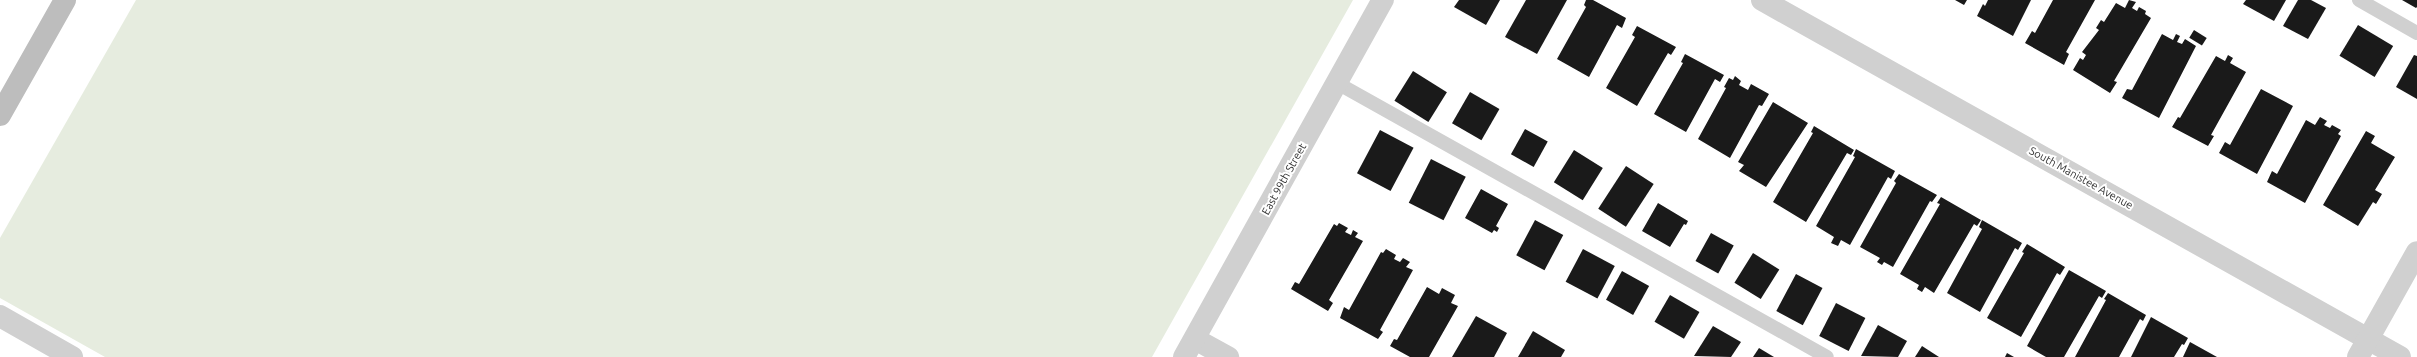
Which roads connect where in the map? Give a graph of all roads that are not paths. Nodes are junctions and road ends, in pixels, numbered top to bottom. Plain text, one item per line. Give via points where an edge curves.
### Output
1 (65, 0) edge
2 (1383, 0) edge
3 (1762, 0) edge
4 (2359, 0) edge
5 (2417, 33) edge
6 (1337, 83) junction
7 (0, 115) edge
8 (2417, 252) edge
9 (0, 316) edge
10 (1189, 348) edge
11 (2363, 348) edge
12 (72, 357) edge
13 (1228, 357) edge
14 (1827, 357) edge
15 (2400, 357) edge

1 - 7 main road
2 - 6 street, East 99th Street
3 - 11 street, South Manistee Avenue
4 - 5 lane
6 - 10 street, East 99th Street
6 - 14 lane
8 - 11 street
9 - 12 street
10 - 13 street
11 - 15 street, South Manistee Avenue

